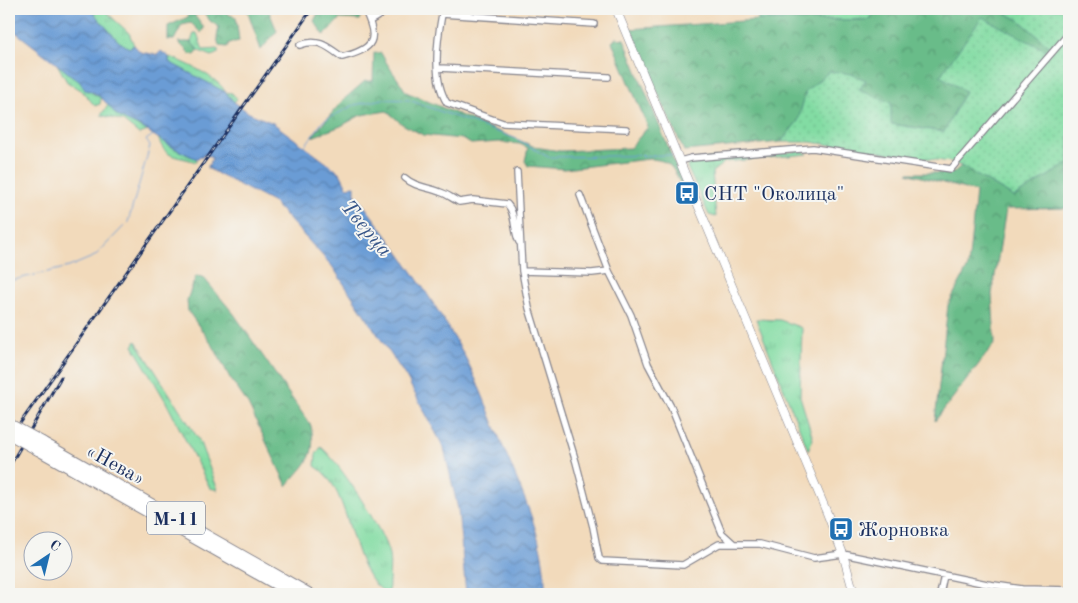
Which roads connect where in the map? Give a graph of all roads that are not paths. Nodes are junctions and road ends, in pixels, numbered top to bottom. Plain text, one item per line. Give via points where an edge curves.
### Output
1 (364, 9) edge
2 (390, 9) edge
3 (616, 9) edge
4 (442, 12) edge
5 (370, 21) junction
6 (594, 24) dead end
7 (1069, 33) edge
8 (300, 45) dead end
9 (439, 68) junction
10 (608, 77) dead end
11 (626, 129) dead end
12 (680, 161) junction
13 (518, 172) dead end
14 (405, 178) dead end
15 (580, 195) dead end
16 (520, 244) junction
17 (522, 271) junction
18 (609, 271) junction
19 (9, 424) edge
20 (9, 434) edge
21 (40, 446) junction
22 (733, 543) junction
23 (843, 554) junction
24 (944, 575) junction
25 (1069, 590) edge
26 (1021, 592) edge
27 (294, 594) edge
28 (310, 594) edge
29 (854, 594) edge
30 (940, 594) edge

1 - 5 street
2 - 5 street
3 - 12 main road
4 - 6 street
4 - 9 street via 436,50
5 - 8 street via 372,41 362,52 342,57 322,43 311,40
7 - 12 street via 951,169 813,148
9 - 10 street
9 - 11 street via 442,95 447,103 503,123
12 - 23 main road
13 - 16 street
14 - 16 street via 414,186 442,192 458,202 473,200 507,204 512,210 515,234
15 - 18 street
16 - 17 street
17 - 18 street
17 - 22 street via 529,308 594,527 599,558 607,562 683,565 719,544
18 - 22 street via 631,315 648,364 671,407 722,533
19 - 21 highway, «Нева» / М-11, bridge
20 - 21 highway, «Нева» / М-11, bridge
21 - 27 highway, «Нева» / М-11
21 - 28 highway, «Нева» / М-11
22 - 23 street via 776,547 814,558
23 - 24 street
23 - 29 main road
24 - 26 street
24 - 30 street
25 - 26 street

